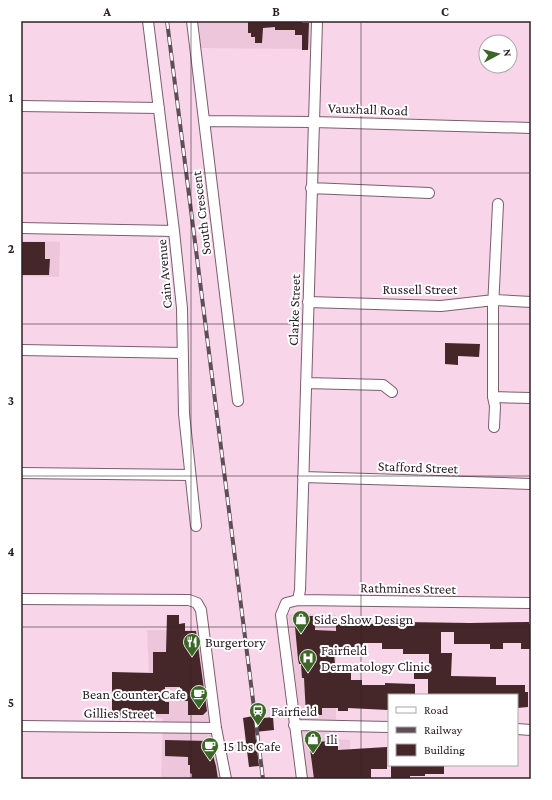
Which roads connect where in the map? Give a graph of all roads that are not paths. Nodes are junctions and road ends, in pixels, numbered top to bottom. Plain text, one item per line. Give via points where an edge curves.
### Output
1 (148, 21) edge
2 (192, 21) edge
3 (317, 21) edge
4 (21, 106) edge
5 (160, 108) junction
6 (204, 121) junction
7 (314, 122) junction
8 (531, 128) edge
9 (311, 188) junction
10 (429, 193) dead end
11 (498, 204) dead end
12 (21, 228) edge
13 (174, 231) junction
14 (494, 300) junction
15 (308, 302) junction
16 (531, 302) edge
17 (21, 350) edge
18 (183, 353) junction
19 (306, 383) junction
20 (392, 392) dead end
21 (493, 397) junction
22 (531, 398) edge
23 (238, 401) dead end
24 (494, 427) dead end
25 (21, 473) edge
26 (190, 475) junction
27 (303, 477) junction
28 (531, 484) edge
29 (196, 526) dead end
30 (21, 599) edge
31 (298, 600) junction
32 (531, 604) edge
33 (294, 725) junction
34 (21, 726) edge
35 (388, 727) edge
36 (216, 728) junction
37 (518, 729) edge
38 (531, 730) edge
39 (226, 779) edge
40 (302, 779) edge

1 - 5 street, Cain Avenue
2 - 6 street, South Crescent
3 - 7 street, Clarke Street
4 - 5 street
5 - 13 street, Cain Avenue
6 - 7 street, Vauxhall Road
6 - 23 street, South Crescent
7 - 8 street, Vauxhall Road
7 - 9 street, Clarke Street
9 - 10 street
9 - 15 street, Clarke Street
11 - 14 street
12 - 13 street
13 - 18 street, Cain Avenue via 182,308
14 - 15 street, Russell Street via 441,306
14 - 16 street, Russell Street
14 - 21 street
15 - 19 street, Clarke Street
17 - 18 street
18 - 26 street, Cain Avenue via 184,414
19 - 20 street via 383,385
19 - 27 street, Clarke Street
21 - 22 street
21 - 24 street
25 - 26 street
26 - 29 street, Cain Avenue
27 - 28 street, Stafford Street
27 - 31 street, Clarke Street
30 - 36 street via 189,600 197,603 201,610
31 - 32 street, Rathmines Street
31 - 33 street, Rathmines Street via 286,603 281,615
33 - 35 street
33 - 40 street
34 - 36 street, Gillies Street
36 - 39 street
37 - 38 street

